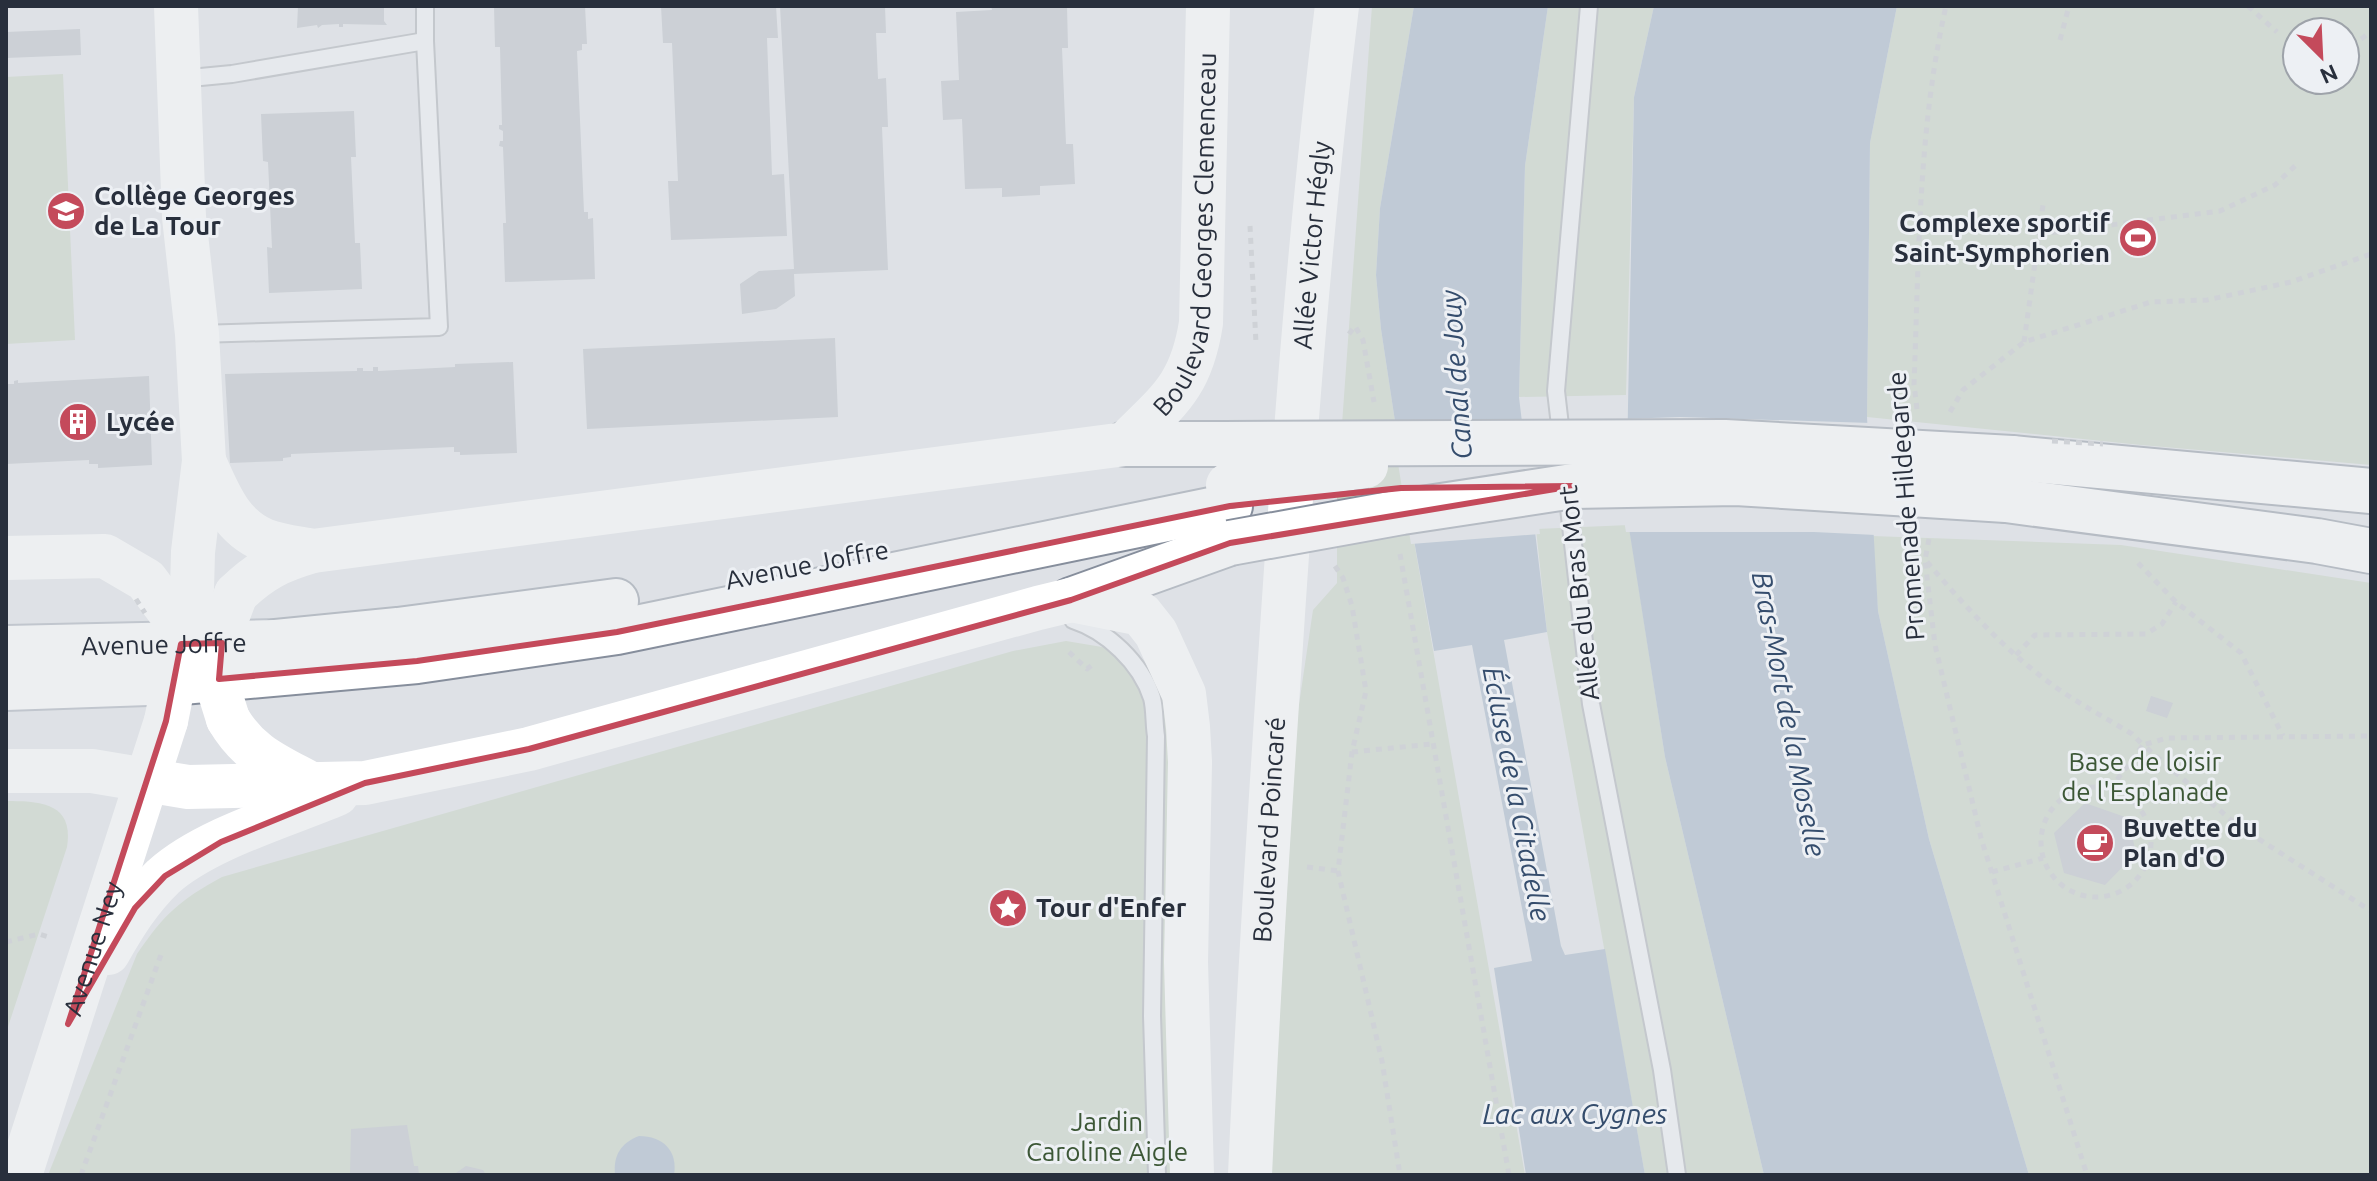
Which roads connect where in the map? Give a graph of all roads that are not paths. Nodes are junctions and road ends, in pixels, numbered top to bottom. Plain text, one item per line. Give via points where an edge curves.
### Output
1 (176, 6) edge
2 (425, 6) edge
3 (1208, 6) edge
4 (1337, 6) edge
5 (1589, 6) edge
6 (425, 41) junction
7 (179, 80) junction
8 (197, 334) junction
9 (1125, 444) junction
10 (204, 461) junction
11 (1576, 463) junction
12 (2009, 479) junction
13 (1291, 485) joint
14 (2371, 491) edge
15 (1228, 495) junction
16 (313, 551) junction
17 (2371, 551) edge
18 (6, 558) edge
19 (1054, 604) junction
20 (178, 608) junction
21 (6, 648) edge
22 (6, 688) edge
23 (171, 702) junction
24 (6, 771) edge
25 (147, 781) junction
26 (365, 783) junction
27 (313, 785) junction
28 (68, 1024) junction
29 (20, 1175) edge
30 (1157, 1175) edge
31 (1192, 1175) edge
32 (1250, 1175) edge
33 (1677, 1175) edge

1 - 7 main road
2 - 6 lane
3 - 9 main road, Boulevard Georges Clemenceau via 1198,342 1178,390
4 - 13 main road, Allée Victor Hégly
5 - 11 lane, Allée du Bras Mort via 1556,391
6 - 7 lane
6 - 8 lane via 439,327
7 - 8 main road via 184,217
8 - 10 main road
9 - 15 main road
9 - 16 main road
10 - 16 main road via 223,504 242,527 264,540
10 - 20 main road, Avenue Ney via 193,552
11 - 12 main road, bridge via 1725,442
11 - 15 main road, bridge
11 - 15 main road, bridge via 1402,512
11 - 33 lane, Allée du Bras Mort via 1591,704 1662,1070
12 - 14 main road
12 - 17 main road
13 - 32 main road, Boulevard Poincaré
15 - 19 main road
15 - 21 main road, Avenue Joffre via 625,600 398,630 276,642
15 - 23 main road, Avenue Joffre via 617,632
16 - 27 main road, bridge via 279,561 246,584 224,626 218,687 228,719 254,753
18 - 20 main road via 105,556 146,580
19 - 26 main road via 529,749
19 - 30 lane via 1116,646 1137,669 1152,698
19 - 31 main road via 1141,614 1156,633 1184,694 1190,762 1186,962
20 - 23 main road, Avenue Ney, bridge
22 - 23 main road, Avenue Joffre
23 - 25 main road, Avenue Ney
24 - 25 main road via 92,771
25 - 27 main road via 188,787
25 - 28 main road, Avenue Ney
26 - 27 main road
26 - 28 main road via 221,842 165,876 135,908
28 - 29 main road, Avenue Ney

